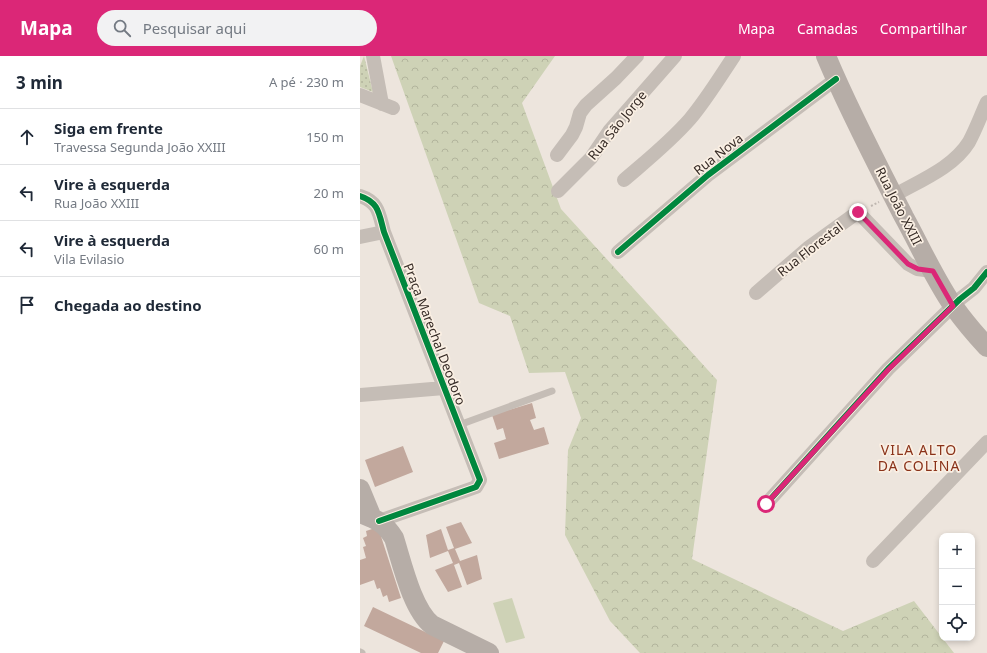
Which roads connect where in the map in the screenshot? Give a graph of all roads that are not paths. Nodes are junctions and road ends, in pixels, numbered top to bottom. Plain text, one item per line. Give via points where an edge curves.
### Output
1 (373, 56) edge
2 (637, 56) edge
3 (674, 56) edge
4 (734, 56) edge
5 (826, 56) edge
6 (836, 79) junction
7 (360, 96) edge
8 (987, 102) edge
9 (557, 155) dead end
10 (624, 180) dead end
11 (558, 191) dead end
12 (360, 196) edge
13 (893, 196) junction
14 (384, 232) junction
15 (360, 236) edge
16 (618, 252) dead end
17 (933, 271) junction
18 (987, 272) edge
19 (756, 293) dead end
20 (953, 306) junction
21 (987, 346) edge
22 (444, 388) junction
23 (552, 391) dead end
24 (360, 395) edge
25 (459, 425) junction
26 (987, 442) edge
27 (360, 489) edge
28 (766, 504) dead end
29 (370, 517) edge
30 (873, 561) dead end
31 (489, 653) edge

1 - 7 street via 387,106
2 - 9 street via 586,105 580,113 572,135
3 - 11 street, Rua São Jorge via 610,130 591,158
4 - 10 street via 690,119
5 - 6 main road, Rua João XXIII
6 - 13 main road, Rua João XXIII
6 - 16 street, Rua Nova via 708,175
8 - 13 street via 968,143 955,158 945,167
12 - 14 street, Praça Marechal Deodoro via 368,198 375,205
13 - 17 main road, Rua João XXIII
14 - 15 street
14 - 22 street, Praça Marechal Deodoro
17 - 19 street, Rua Florestal via 918,269 908,264 858,212 808,248
17 - 20 main road, Rua João XXIII
18 - 20 street via 974,288
20 - 21 main road, Rua João XXIII
20 - 28 street via 888,370
22 - 24 street, Praça Marechal Deodoro
22 - 25 street, Praça Marechal Deodoro
23 - 25 lane
25 - 29 street, Praça Marechal Deodoro via 480,477 476,487
26 - 30 street
27 - 29 main road
29 - 31 main road via 385,525 394,538 416,605 425,619 432,625

